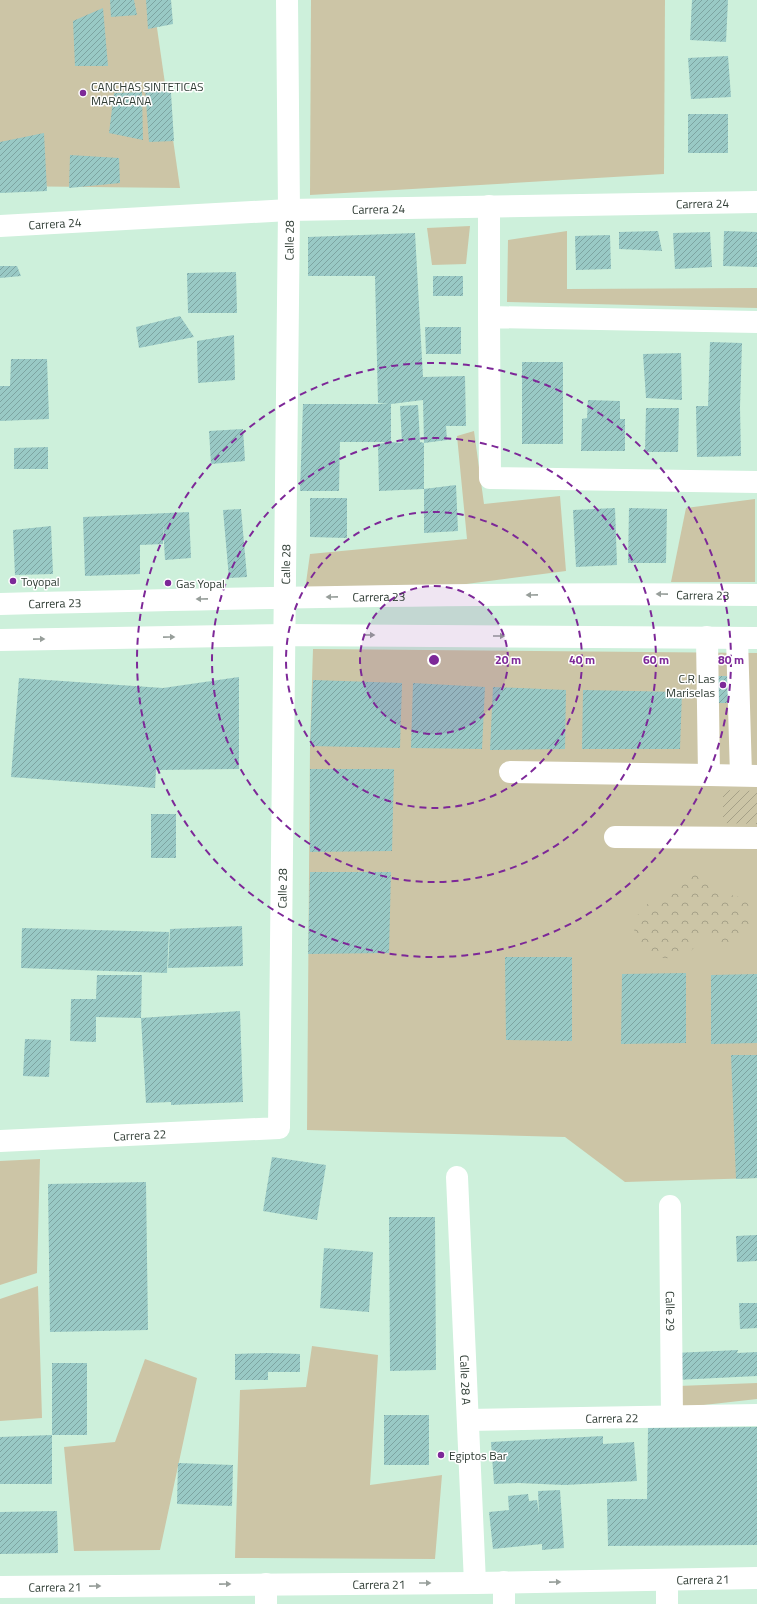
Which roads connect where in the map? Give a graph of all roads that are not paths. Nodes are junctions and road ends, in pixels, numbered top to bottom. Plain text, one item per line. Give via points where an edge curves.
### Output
1 (287, 0) edge
2 (757, 202) edge
3 (489, 206) junction
4 (289, 210) junction
5 (0, 226) edge
6 (489, 317) junction
7 (757, 322) edge
8 (757, 482) edge
9 (757, 595) edge
10 (284, 597) junction
11 (0, 604) edge
12 (284, 635) junction
13 (707, 637) junction
14 (747, 638) edge
15 (0, 640) edge
16 (510, 772) dead end
17 (709, 775) junction
18 (749, 776) edge
19 (615, 837) dead end
20 (757, 838) edge
21 (279, 1128) joint
22 (0, 1141) edge
23 (458, 1177) dead end
24 (670, 1206) dead end
25 (757, 1415) edge
26 (672, 1416) junction
27 (468, 1420) junction
28 (757, 1578) edge
29 (667, 1580) junction
30 (504, 1582) junction
31 (475, 1583) junction
32 (0, 1587) edge
33 (266, 1594) edge
34 (504, 1604) edge
35 (667, 1604) edge

1 - 4 street, Calle 28
2 - 3 street, Carrera 24
3 - 4 street, Carrera 24
3 - 6 street
4 - 5 street, Carrera 24
4 - 10 street, Calle 28
6 - 7 street
6 - 8 street via 490,478
9 -> 10 street, Carrera 23
10 -> 11 street, Carrera 23
10 - 12 street, Calle 28
12 -> 13 street
15 -> 12 street
12 - 21 street, Calle 28
13 - 14 street
13 - 17 street
14 - 18 street
16 - 17 street
17 - 18 street
19 - 20 street
21 - 22 street, Carrera 22
23 - 27 street, Calle 28 A
24 - 26 street, Calle 29
25 - 26 street, Carrera 22
26 - 27 street, Carrera 22
27 - 31 street, Calle 28 A
28 - 29 street, Carrera 21
30 -> 29 street, Carrera 21
29 - 35 street
30 - 31 street, Carrera 21
30 - 34 street
33 -> 31 street, Carrera 21
32 -> 33 street, Carrera 21

